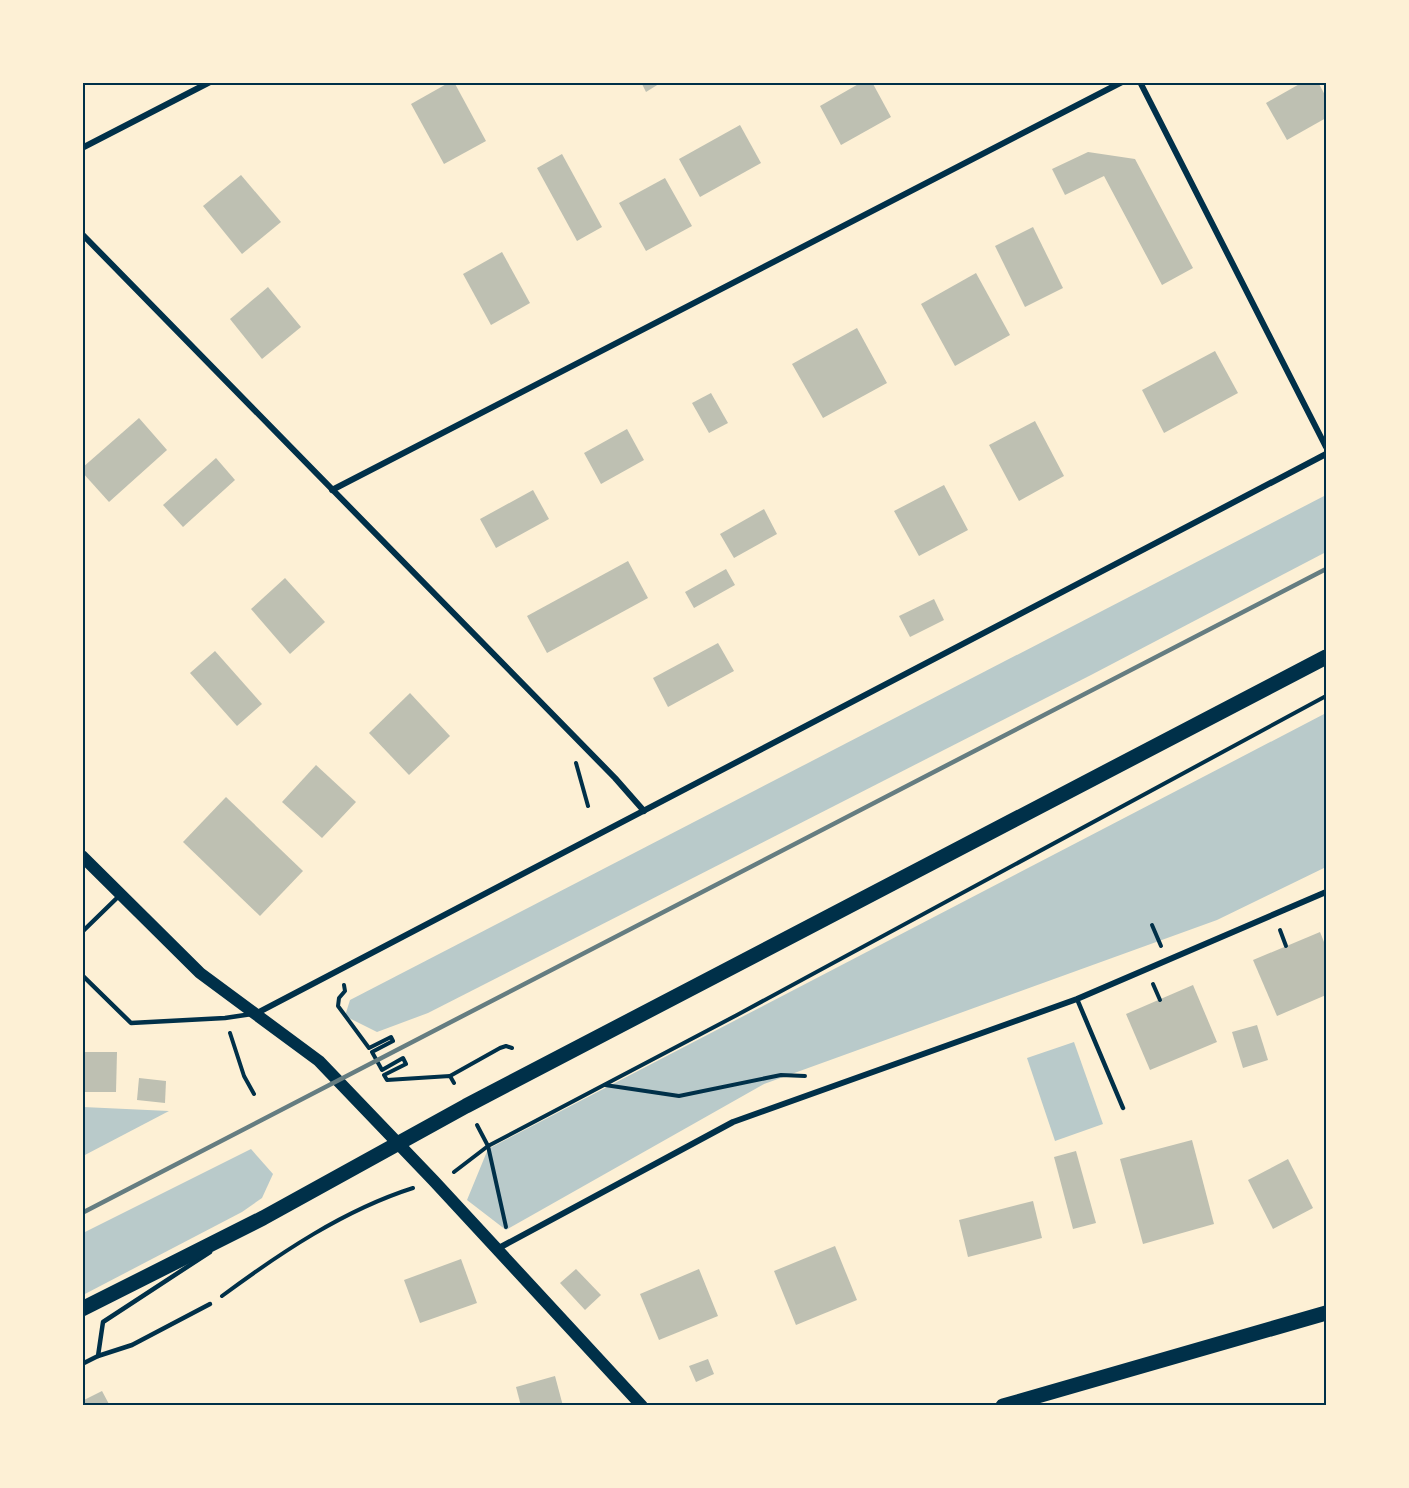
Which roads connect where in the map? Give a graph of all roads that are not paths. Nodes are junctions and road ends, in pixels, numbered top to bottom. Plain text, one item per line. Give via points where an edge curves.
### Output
1 (210, 82) edge
2 (1122, 82) edge
3 (1140, 82) edge
4 (82, 148) edge
5 (82, 234) edge
6 (1326, 447) edge
7 (1326, 454) edge
8 (332, 490) junction
9 (1326, 657) edge
10 (644, 811) junction
11 (82, 856) edge
12 (1326, 892) edge
13 (121, 894) junction
14 (82, 932) edge
15 (82, 975) edge
16 (1077, 999) junction
17 (255, 1014) junction
18 (1123, 1108) dead end
19 (397, 1143) junction
20 (263, 1218) junction
21 (497, 1249) junction
22 (210, 1304) road end
23 (82, 1309) edge
24 (1326, 1313) edge
25 (98, 1356) junction
26 (82, 1364) edge
27 (642, 1406) edge
28 (1003, 1406) edge

1 - 4 street
2 - 8 street
3 - 6 street
5 - 8 street
7 - 10 street
8 - 10 street
9 - 19 main road
10 - 17 street
11 - 13 main road
12 - 16 street
13 - 14 lane
13 - 17 main road via 200,973
15 - 17 lane via 130,1023
16 - 18 lane
16 - 21 street via 733,1122
17 - 19 main road via 319,1061
19 - 20 main road
19 - 21 main road
20 - 23 main road
20 - 25 lane via 104,1322
21 - 27 main road
22 - 25 lane via 132,1345
24 - 28 main road
25 - 26 lane

